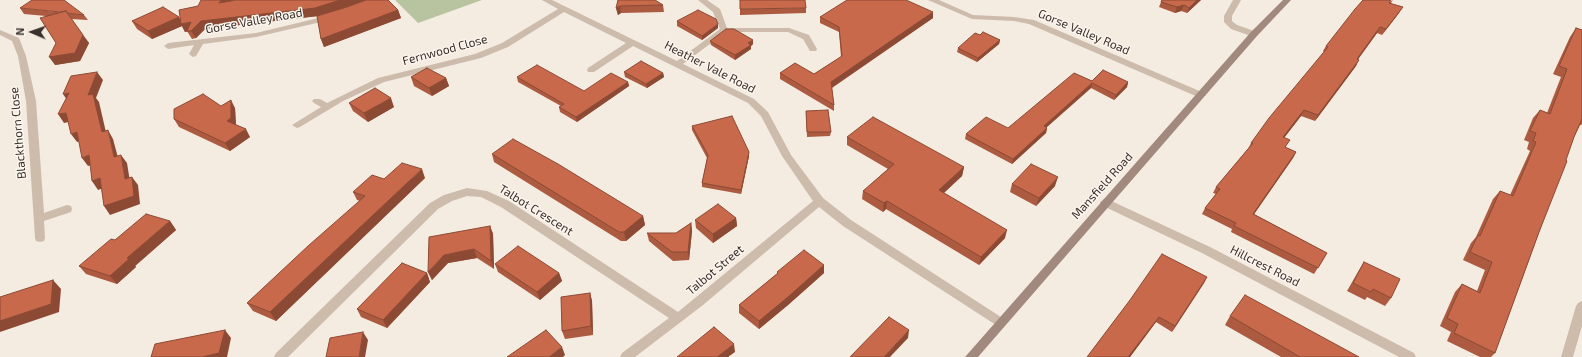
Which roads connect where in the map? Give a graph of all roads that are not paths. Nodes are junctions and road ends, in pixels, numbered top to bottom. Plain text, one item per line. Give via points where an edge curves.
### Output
1 (546, 0) edge
2 (702, 0) edge
3 (932, 0) edge
4 (1237, 0) edge
5 (1287, 0) edge
6 (564, 9) junction
7 (340, 14) edge
8 (724, 30) junction
9 (0, 32) edge
10 (1254, 34) junction
11 (200, 42) junction
12 (632, 43) junction
13 (168, 46) dead end
14 (813, 49) dead end
15 (193, 54) dead end
16 (678, 64) junction
17 (591, 70) dead end
18 (1200, 96) junction
19 (316, 101) dead end
20 (328, 107) junction
21 (297, 125) dead end
22 (819, 201) junction
23 (1106, 202) junction
24 (66, 209) dead end
25 (39, 219) junction
26 (40, 238) dead end
27 (1582, 306) edge
28 (678, 318) junction
29 (1000, 322) junction
30 (280, 357) edge
31 (626, 357) edge
32 (971, 357) edge
33 (1410, 357) edge
34 (1567, 357) edge

1 - 6 street, Heather Vale Road
2 - 8 street via 717,11
3 - 18 street, Gorse Valley Road via 972,17 1031,22
4 - 10 street via 1228,16 1228,22 1234,27
5 - 10 main road, Mansfield Road
6 - 12 street, Heather Vale Road
6 - 20 street, Fernwood Close via 504,45 478,56 381,80
7 - 11 street, Gorse Valley Road via 256,35
8 - 14 street via 789,30 806,38
8 - 16 street
9 - 25 street, Blackthorn Close via 16,40 22,56 31,101
10 - 18 main road, Mansfield Road
11 - 13 street, Gorse Valley Road
11 - 15 street, Gorse Valley Road
12 - 16 street, Heather Vale Road
12 - 17 street
16 - 22 street, Heather Vale Road via 752,101 764,114 788,156
18 - 23 main road, Mansfield Road
19 - 20 street
20 - 21 street, Fernwood Close
22 - 28 street, Talbot Street
22 - 29 street, Heather Vale Road via 847,223
23 - 29 main road, Mansfield Road
23 - 33 street, Hillcrest Road via 1213,254
24 - 25 street
25 - 26 street, Blackthorn Close
27 - 34 street
28 - 30 street, Talbot Crescent via 505,204 483,194 467,192 434,206
28 - 31 street, Talbot Street
29 - 32 main road, Mansfield Road

